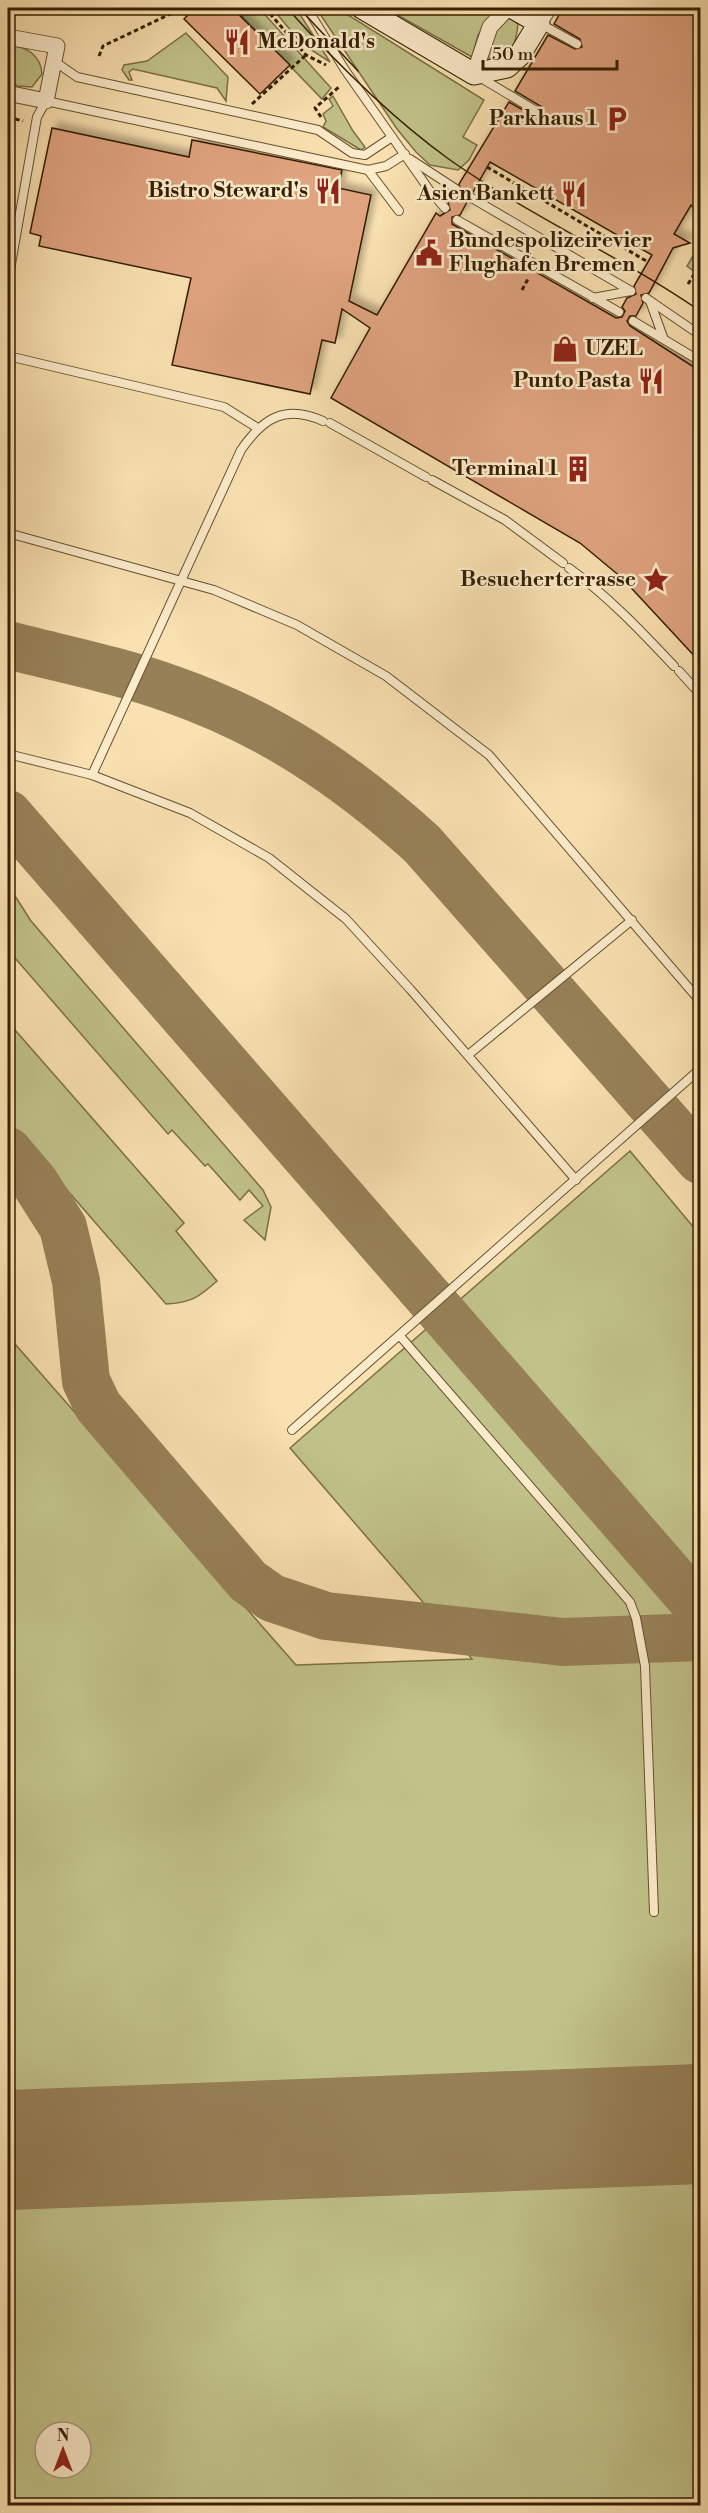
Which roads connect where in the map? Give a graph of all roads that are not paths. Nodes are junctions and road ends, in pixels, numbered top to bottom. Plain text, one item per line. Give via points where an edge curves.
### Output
1 (307, 8) edge
2 (362, 8) edge
3 (508, 8) edge
4 (513, 8) edge
5 (544, 15) edge
6 (8, 37) edge
7 (577, 44) dead end
8 (54, 61) junction
9 (474, 74) junction
10 (8, 89) edge
11 (46, 101) junction
12 (538, 112) dead end
13 (392, 137) junction
14 (406, 155) junction
15 (368, 170) junction
16 (456, 189) dead end
17 (470, 197) dead end
18 (445, 208) dead end
19 (399, 211) dead end
20 (457, 220) dead end
21 (8, 281) edge
22 (593, 298) junction
23 (619, 312) dead end
24 (633, 321) dead end
25 (700, 335) edge
26 (663, 337) junction
27 (8, 356) edge
28 (700, 361) edge
29 (256, 427) junction
30 (8, 533) edge
31 (180, 581) junction
32 (700, 694) edge
33 (8, 754) edge
34 (92, 775) junction
35 (632, 920) junction
36 (700, 1001) edge
37 (468, 1055) junction
38 (700, 1069) edge
39 (576, 1180) junction
40 (400, 1336) junction
41 (292, 1430) dead end
42 (654, 1912) dead end

1 - 13 lane
2 - 9 main road
3 - 9 street via 490,27
4 - 5 main road
5 - 7 lane
5 - 9 main road via 519,56 507,67
6 - 8 street via 57,46
8 - 11 street
8 - 13 lane via 77,77 318,130 352,153 365,155
9 - 12 lane
10 - 11 street via 12,94
11 - 15 lane
11 - 21 lane via 37,117
13 - 14 lane
14 - 15 lane
14 - 16 lane
14 - 18 lane
15 - 19 lane
17 - 22 lane via 632,291
20 - 22 lane
22 - 23 lane
24 - 26 lane
25 - 26 lane via 648,300
26 - 28 lane
27 - 29 lane via 224,407
29 - 31 lane via 241,450
29 - 32 lane via 282,414 309,414 505,520 590,583
30 - 31 lane
31 - 34 lane
31 - 35 lane via 214,590 297,625 386,676 443,718 489,755
33 - 34 lane
34 - 37 lane via 190,813 269,858 346,919
35 - 36 lane
35 - 37 lane
37 - 39 lane
38 - 39 lane
39 - 40 lane
40 - 41 lane
40 - 42 lane via 630,1602 645,1666

